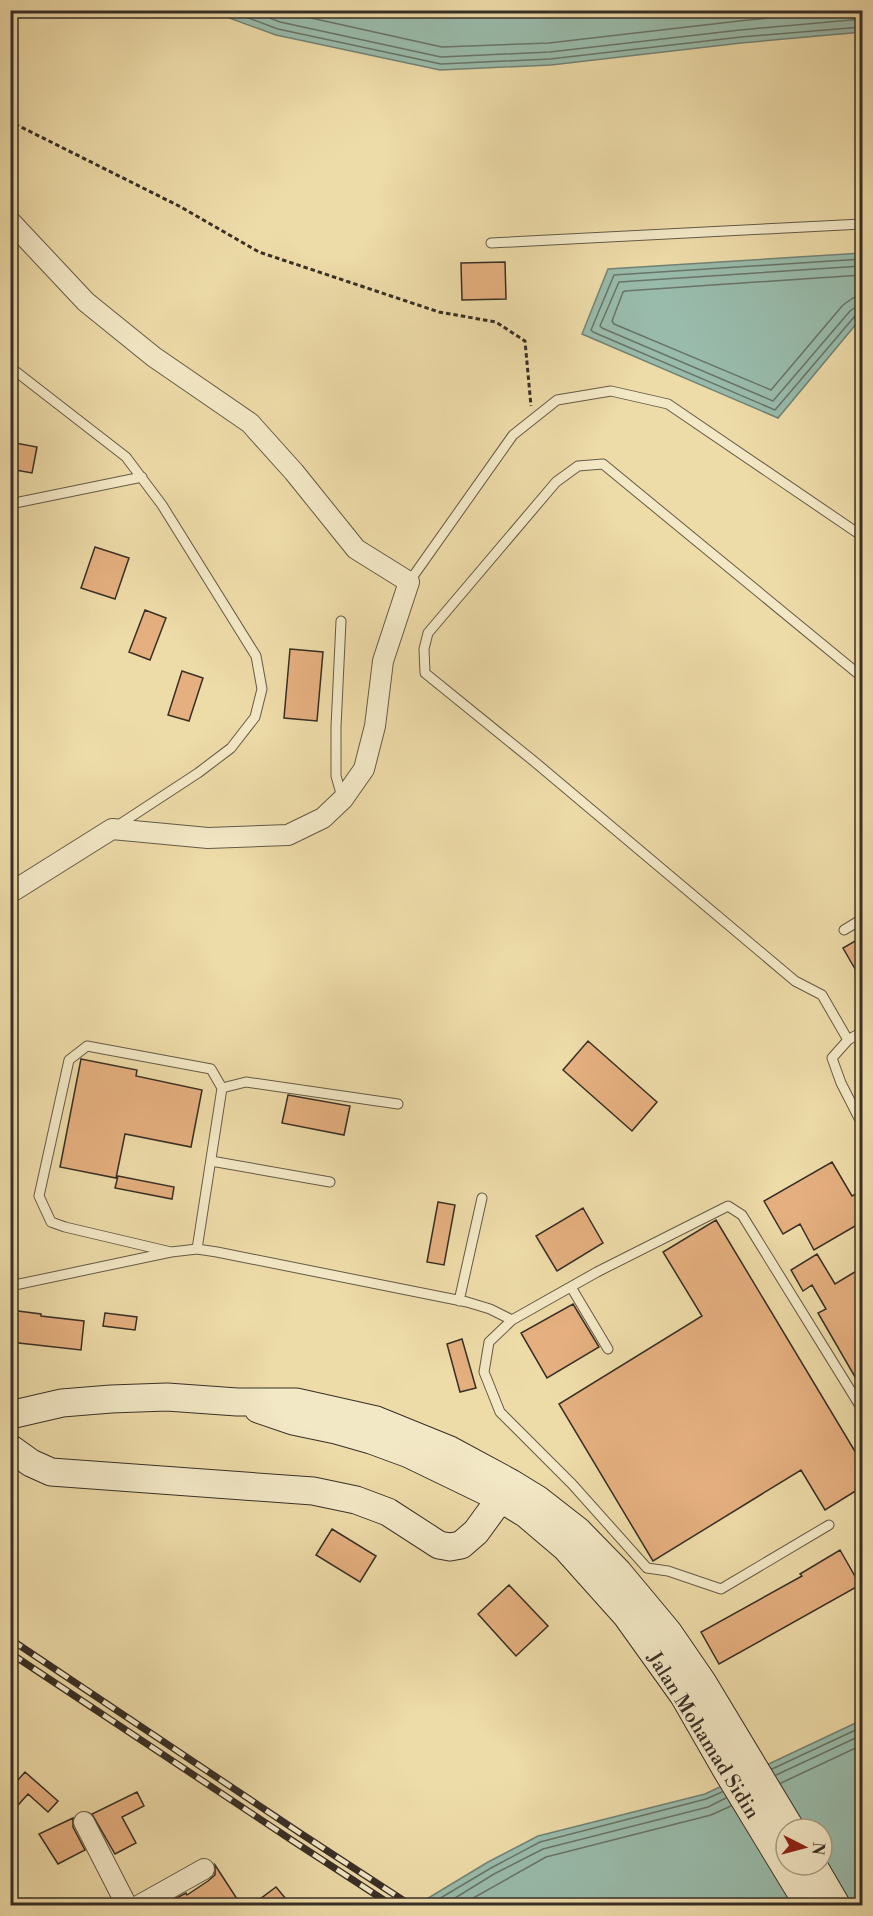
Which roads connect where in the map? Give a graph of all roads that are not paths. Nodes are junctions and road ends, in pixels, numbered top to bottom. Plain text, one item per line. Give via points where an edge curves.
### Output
1 (10, 221) edge
2 (862, 224) edge
3 (491, 243) dead end
4 (10, 367) edge
5 (142, 477) junction
6 (10, 504) edge
7 (862, 536) edge
8 (409, 582) junction
9 (341, 621) dead end
10 (862, 677) edge
11 (343, 799) junction
12 (112, 829) junction
13 (10, 893) edge
14 (862, 918) edge
15 (844, 930) dead end
16 (862, 1032) edge
17 (848, 1041) junction
18 (222, 1088) junction
19 (398, 1104) dead end
20 (862, 1124) edge
21 (210, 1161) junction
22 (330, 1182) dead end
23 (482, 1198) dead end
24 (197, 1249) junction
25 (171, 1252) junction
26 (10, 1286) edge
27 (571, 1287) junction
28 (459, 1301) junction
29 (512, 1320) junction
30 (608, 1349) dead end
31 (862, 1409) edge
32 (10, 1415) edge
33 (10, 1448) edge
34 (506, 1491) junction
35 (829, 1525) dead end
36 (659, 1639) junction
37 (784, 1817) edge
38 (84, 1822) dead end
39 (204, 1869) dead end
40 (820, 1877) edge
41 (127, 1905) edge
42 (138, 1905) edge
43 (809, 1905) edge
44 (837, 1905) edge

1 - 8 street via 86,302 154,357 250,423 356,549
2 - 3 lane
4 - 5 lane via 126,457
5 - 6 lane
5 - 12 lane via 256,656 262,689 255,717 231,748
7 - 8 lane via 668,404 611,391 557,400 513,435
8 - 11 street via 383,661 375,726 364,769
9 - 11 lane via 336,776
10 - 17 lane via 603,464 578,466 556,482 428,633 424,649 425,673 795,981 822,995
11 - 12 street via 323,818 288,835 208,838
12 - 13 street
14 - 15 lane
16 - 17 lane
17 - 20 lane via 832,1058
18 - 19 lane via 246,1082
18 - 21 lane
18 - 25 lane via 211,1069 110,1050 87,1046 69,1060 39,1196 51,1222
21 - 22 lane
21 - 24 lane
23 - 28 lane
24 - 25 lane
24 - 28 lane
25 - 26 lane
27 - 29 lane
27 - 30 lane
27 - 31 lane via 728,1206 742,1215
28 - 29 lane
29 - 35 lane via 489,1342 484,1372 500,1412 572,1484 647,1568 721,1589
32 - 34 main road, Jalan Mohamad Sidin via 62,1403 111,1398 237,1402 409,1454
33 - 34 main road via 51,1472 313,1491 345,1497 388,1512 439,1545 450,1547 461,1545 476,1532
34 - 36 main road, Jalan Mohamad Sidin via 537,1499 578,1532 618,1572
36 - 37 main road, Jalan Mohamad Sidin via 703,1683
36 - 43 main road, Jalan Mohamad Sidin via 684,1695 727,1772
38 - 41 street
39 - 42 street
40 - 44 main road

